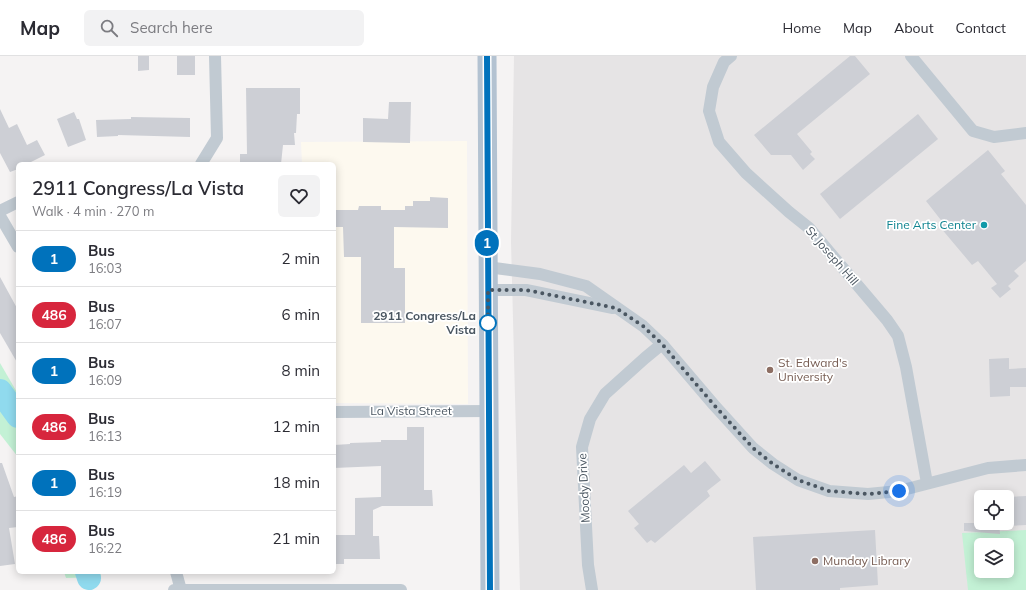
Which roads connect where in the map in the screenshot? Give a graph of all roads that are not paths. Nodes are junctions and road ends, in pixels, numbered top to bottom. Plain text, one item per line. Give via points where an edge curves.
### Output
1 (215, 56) edge
2 (487, 56) edge
3 (731, 56) edge
4 (911, 56) edge
5 (1026, 133) edge
6 (202, 162) edge
7 (16, 203) edge
8 (0, 211) edge
9 (0, 216) edge
10 (16, 244) edge
11 (487, 267) junction
12 (488, 290) junction
13 (616, 308) junction
14 (662, 344) junction
15 (489, 411) junction
16 (336, 412) edge
17 (1026, 465) edge
18 (927, 483) junction
19 (177, 574) edge
20 (174, 590) edge
21 (181, 590) edge
22 (401, 590) edge
23 (490, 590) edge
24 (592, 590) edge

1 - 6 street via 217,138
2 - 11 main road
3 - 18 street, St Joseph Hill via 724,62 713,87 709,111 719,142 746,173 809,228 898,336
4 - 5 street via 973,131 994,137
7 - 8 street
9 - 10 street
11 - 12 main road
11 - 13 street via 540,274 580,284
12 - 13 street via 526,290
12 - 15 main road
13 - 14 street via 643,326
14 - 18 street via 753,448 798,480 829,491 868,494 899,491
14 - 24 street, Moody Drive via 605,394 590,419 582,447 588,566
15 - 16 street, La Vista Street
15 - 23 main road
17 - 18 street via 988,468
19 - 21 street
20 - 21 street
21 - 22 street

